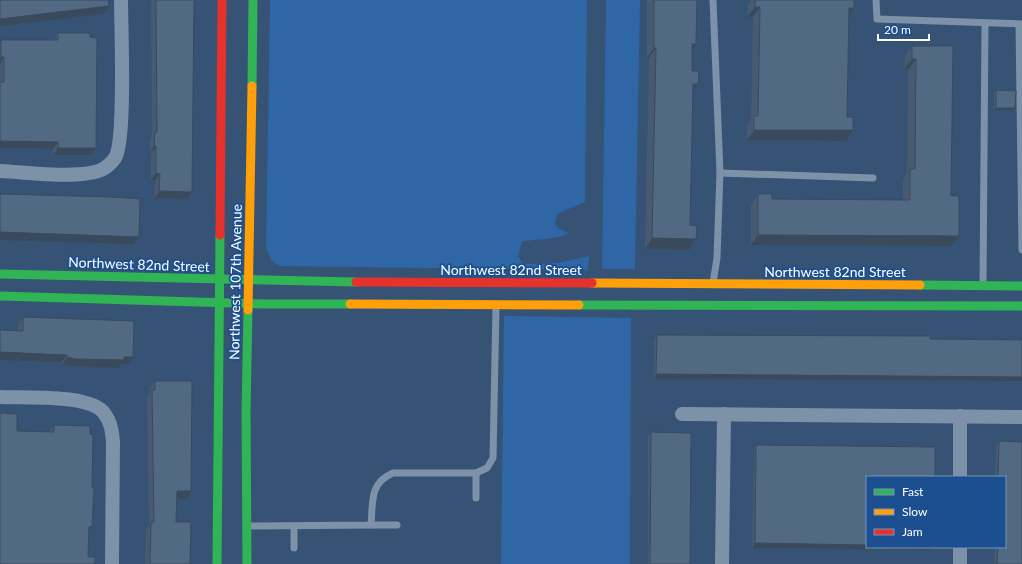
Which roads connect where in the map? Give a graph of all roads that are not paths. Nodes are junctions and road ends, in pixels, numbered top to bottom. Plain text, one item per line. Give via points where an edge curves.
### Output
1 (121, 0) edge
2 (222, 0) edge
3 (253, 0) edge
4 (713, 0) edge
5 (876, 0) edge
6 (986, 23) junction
7 (1021, 24) edge
8 (0, 172) edge
9 (720, 173) junction
10 (873, 178) dead end
11 (1022, 250) edge
12 (0, 274) edge
13 (220, 280) junction
14 (249, 281) junction
15 (712, 285) junction
16 (1022, 286) edge
17 (0, 296) edge
18 (983, 296) junction
19 (220, 302) junction
20 (248, 303) junction
21 (496, 304) junction
22 (1022, 306) edge
23 (0, 397) edge
24 (682, 414) dead end
25 (724, 414) junction
26 (960, 416) junction
27 (1022, 417) edge
28 (476, 473) junction
29 (960, 476) edge
30 (476, 498) dead end
31 (371, 525) junction
32 (397, 525) dead end
33 (247, 526) junction
34 (294, 526) junction
35 (294, 548) dead end
36 (960, 548) edge
37 (112, 564) edge
38 (217, 564) edge
39 (247, 564) edge
40 (722, 564) edge
41 (960, 564) edge

1 - 8 street via 121,123 115,158 104,168 92,172
2 - 13 street, Northwest 107th Avenue
3 - 14 street, Northwest 107th Avenue
4 - 9 lane
5 - 6 lane via 877,19
6 - 7 lane
6 - 18 lane
7 - 11 lane
9 - 10 lane
9 - 15 lane via 717,258
12 - 13 street, Northwest 82nd Street
13 - 14 street, Northwest 82nd Street
13 - 19 street, Northwest 107th Avenue
14 - 15 street, Northwest 82nd Street
14 - 20 street, Northwest 107th Avenue
15 - 18 street, Northwest 82nd Street
16 - 18 street, Northwest 82nd Street
17 - 19 street, Northwest 82nd Street
18 - 21 street, Northwest 82nd Street
18 - 22 street, Northwest 82nd Street
19 - 20 street, Northwest 82nd Street
19 - 38 street, Northwest 107th Avenue
20 - 21 street, Northwest 82nd Street
20 - 33 street, Northwest 107th Avenue
21 - 28 lane via 493,458 487,468
23 - 37 street via 72,400 91,403 103,411 110,423 113,442
24 - 25 street
25 - 26 street
25 - 40 street
26 - 27 street
26 - 29 street
28 - 30 lane
28 - 31 lane via 393,473 383,477 374,489
31 - 32 lane
31 - 34 lane
33 - 34 lane
33 - 39 street, Northwest 107th Avenue
34 - 35 lane
36 - 41 street

